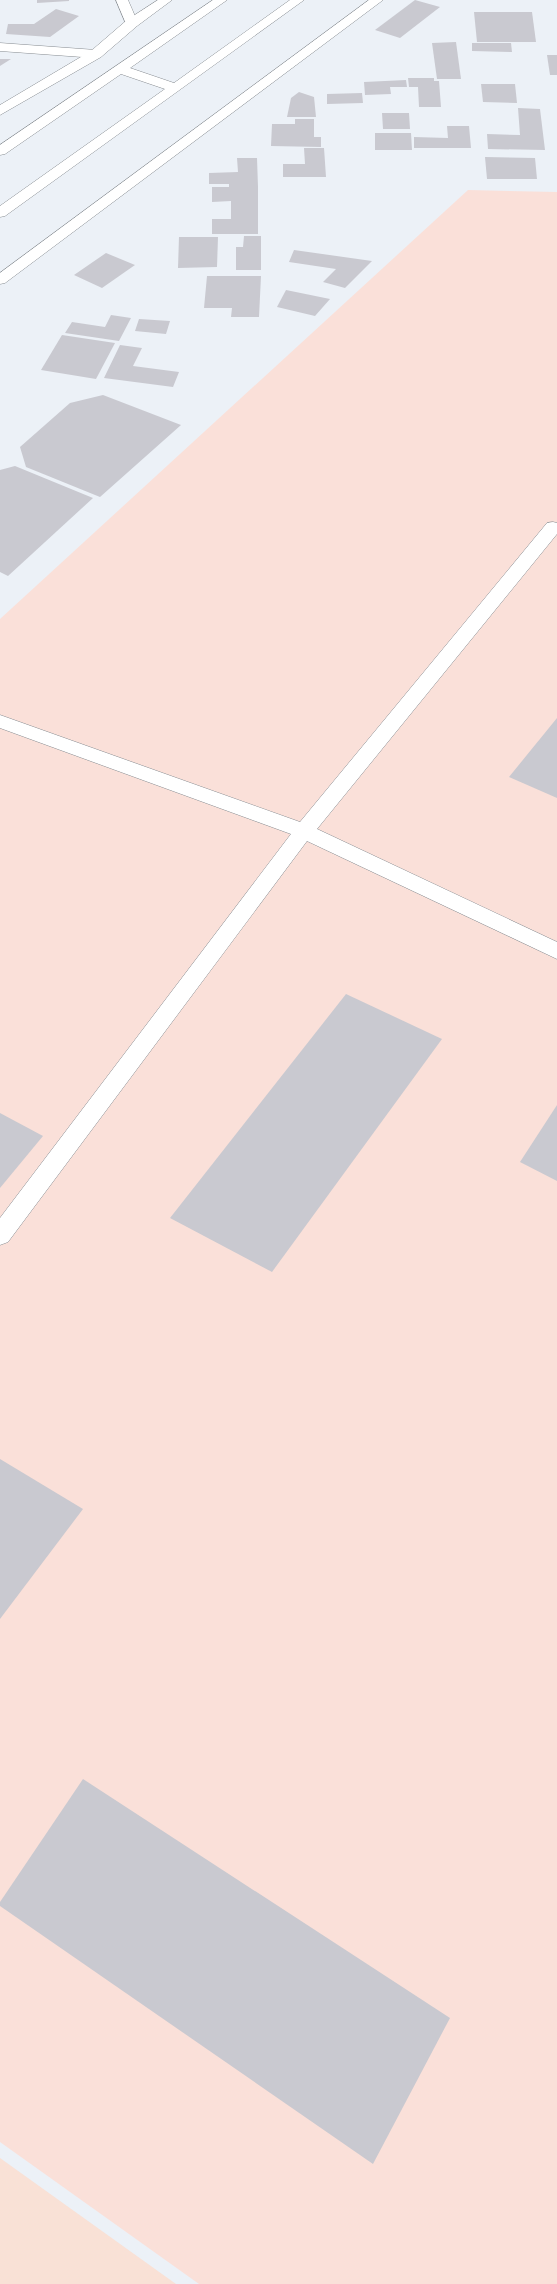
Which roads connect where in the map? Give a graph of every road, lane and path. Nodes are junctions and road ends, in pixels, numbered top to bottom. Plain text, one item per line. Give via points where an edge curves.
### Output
1 (122, 0) edge
2 (166, 0) edge
3 (221, 0) edge
4 (298, 0) edge
5 (377, 0) edge
6 (132, 23) junction
7 (0, 47) edge
8 (96, 54) junction
9 (118, 69) junction
10 (174, 87) junction
11 (0, 112) edge
12 (0, 151) edge
13 (0, 213) edge
14 (0, 280) edge
15 (557, 529) edge
16 (0, 721) edge
17 (304, 831) junction
18 (557, 950) edge
19 (0, 1235) edge

1 - 6 street
2 - 6 street
3 - 9 street
4 - 10 street
5 - 14 street
6 - 8 street
7 - 8 street
8 - 11 street
9 - 10 street
9 - 12 street
10 - 13 street
15 - 17 street via 553,527
16 - 17 street
17 - 18 street
17 - 19 street

